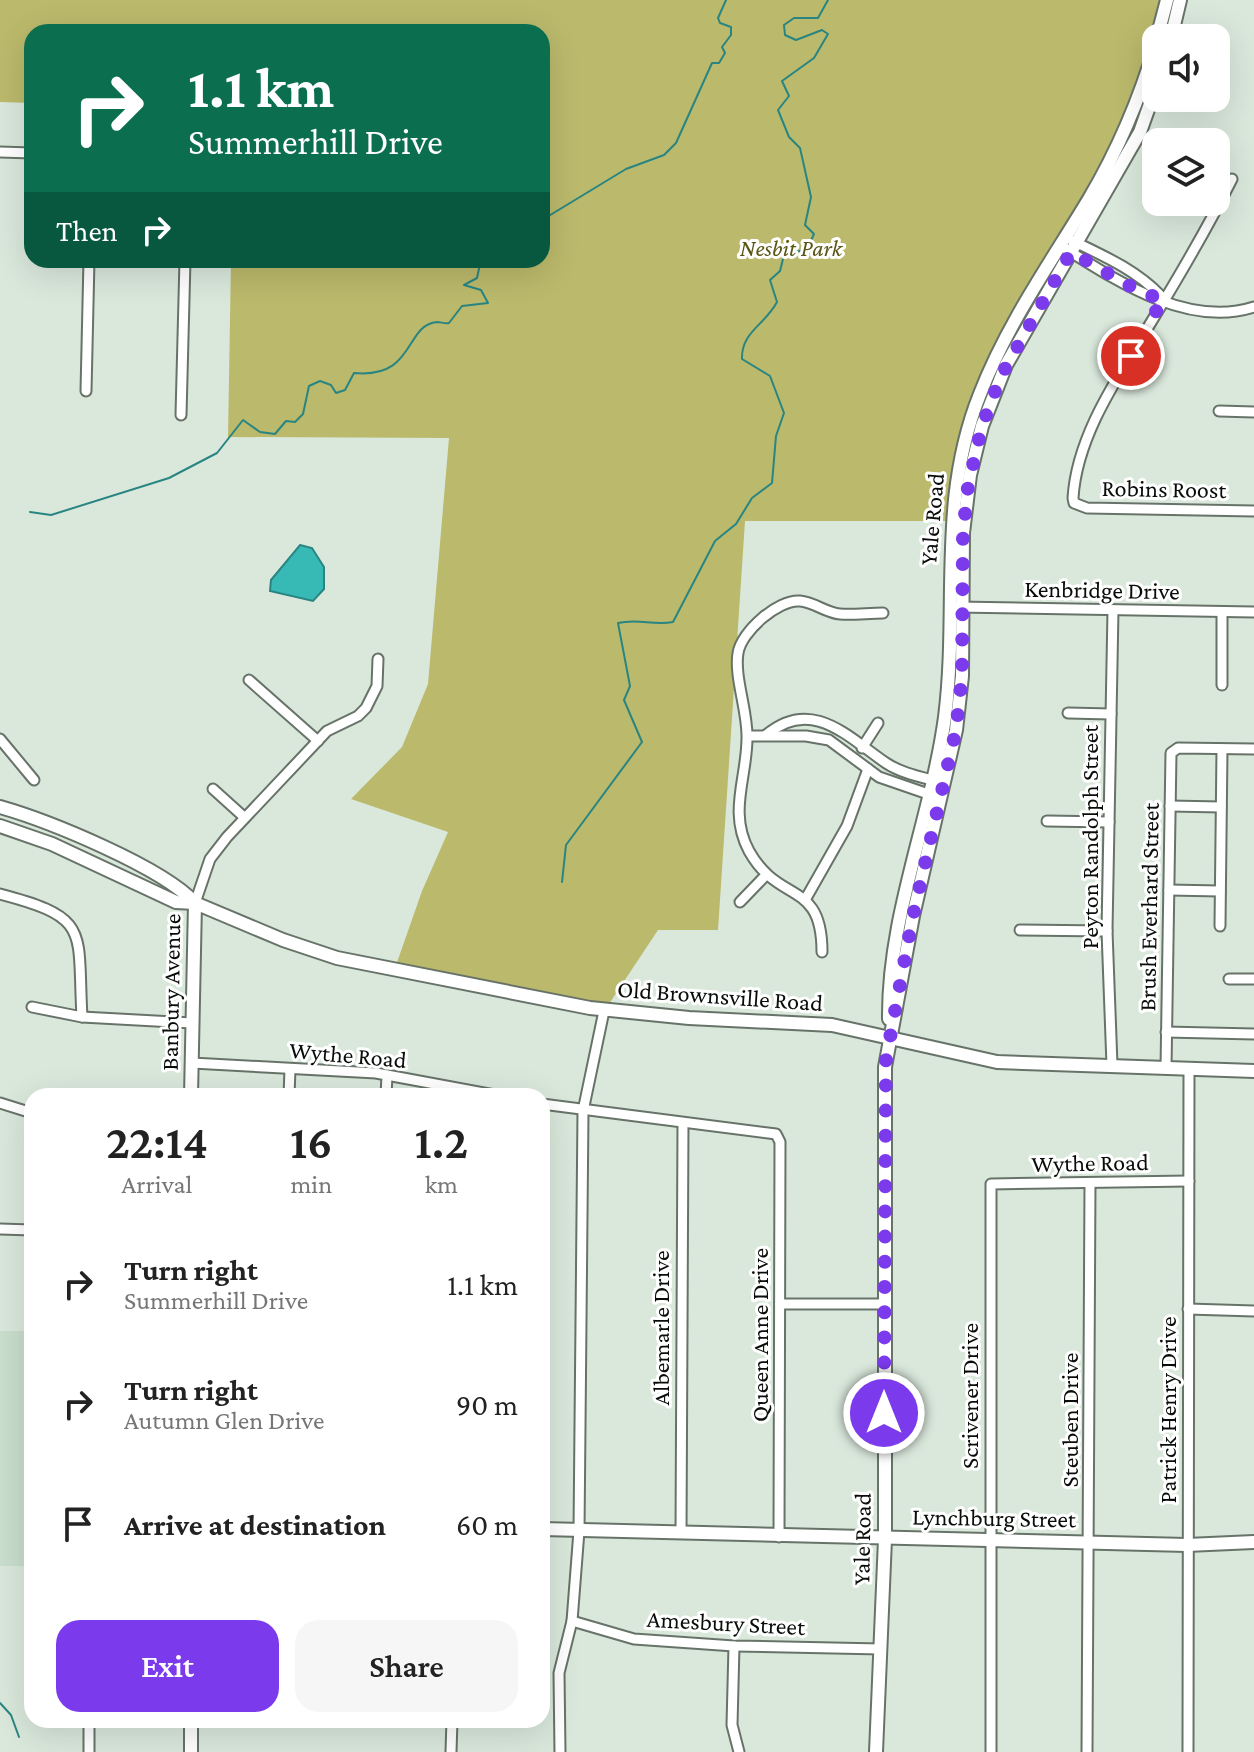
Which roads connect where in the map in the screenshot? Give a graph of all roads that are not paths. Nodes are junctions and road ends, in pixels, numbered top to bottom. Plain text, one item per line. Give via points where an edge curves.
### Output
1 (1167, 0) edge
2 (1180, 0) edge
3 (1161, 24) edge
4 (1174, 24) edge
5 (1142, 82) edge
6 (1147, 112) edge
7 (0, 152) edge
8 (24, 153) edge
9 (1232, 179) dead end
10 (1068, 244) junction
11 (89, 268) edge
12 (185, 268) edge
13 (1163, 299) junction
14 (1254, 307) edge
15 (86, 391) dead end
16 (1219, 411) dead end
17 (1254, 412) edge
18 (181, 415) dead end
19 (1254, 511) edge
20 (956, 607) junction
21 (1113, 610) junction
22 (1222, 612) junction
23 (1254, 612) edge
24 (883, 613) dead end
25 (378, 659) dead end
26 (249, 680) dead end
27 (1222, 685) dead end
28 (1068, 713) dead end
29 (1111, 714) junction
30 (878, 723) dead end
31 (766, 735) junction
32 (748, 736) junction
33 (0, 739) edge
34 (318, 741) junction
35 (864, 746) junction
36 (1222, 749) junction
37 (1254, 749) edge
38 (856, 758) junction
39 (868, 769) junction
40 (34, 780) dead end
41 (939, 782) junction
42 (213, 789) dead end
43 (935, 796) junction
44 (1170, 806) junction
45 (0, 807) edge
46 (1221, 807) junction
47 (244, 817) junction
48 (1047, 821) dead end
49 (1109, 822) junction
50 (0, 826) edge
51 (766, 875) junction
52 (1169, 890) junction
53 (1220, 891) junction
54 (0, 894) edge
55 (805, 900) junction
56 (740, 902) dead end
57 (195, 903) junction
58 (1220, 926) dead end
59 (1020, 930) dead end
60 (1107, 931) junction
61 (822, 952) dead end
62 (1229, 979) dead end
63 (1254, 979) edge
64 (32, 1007) dead end
65 (604, 1011) junction
66 (82, 1017) junction
67 (192, 1023) junction
68 (1166, 1032) junction
69 (1254, 1034) edge
70 (889, 1038) junction
71 (192, 1063) junction
72 (1112, 1065) junction
73 (1166, 1068) junction
74 (1189, 1068) junction
75 (290, 1069) junction
76 (1254, 1071) edge
77 (387, 1075) junction
78 (191, 1088) edge
79 (289, 1088) edge
80 (386, 1088) edge
81 (450, 1088) edge
82 (0, 1103) edge
83 (550, 1105) edge
84 (24, 1110) edge
85 (583, 1111) junction
86 (683, 1123) junction
87 (1189, 1181) junction
88 (1090, 1183) junction
89 (991, 1184) joint
90 (0, 1229) edge
91 (24, 1230) edge
92 (780, 1304) junction
93 (884, 1304) junction
94 (1188, 1309) junction
95 (1254, 1311) edge
96 (550, 1529) edge
97 (579, 1531) junction
98 (681, 1533) junction
99 (779, 1537) junction
100 (885, 1539) junction
101 (989, 1540) junction
102 (1090, 1542) junction
103 (1254, 1542) edge
104 (1187, 1545) junction
105 (572, 1621) junction
106 (734, 1646) junction
107 (881, 1649) junction
108 (89, 1728) edge
109 (191, 1728) edge
110 (452, 1728) edge
111 (89, 1752) edge
112 (191, 1752) edge
113 (451, 1752) edge
114 (560, 1752) edge
115 (739, 1752) edge
116 (876, 1752) edge
117 (991, 1752) edge
118 (1087, 1752) edge
119 (1188, 1752) edge

1 - 3 main road, Yale Road
2 - 4 main road
5 - 10 main road, Yale Road
6 - 10 main road, Yale Road via 1140,132
7 - 8 street
9 - 13 street
10 - 13 street via 1142,293
10 - 20 main road, Yale Road via 982,426 964,514
11 - 15 street
12 - 18 street
13 - 14 street via 1207,314
13 - 19 street, Robins Roost via 1094,424 1077,473 1074,503 1087,508
16 - 17 street
20 - 21 street, Kenbridge Drive
20 - 41 main road, Yale Road via 961,694
21 - 22 street, Kenbridge Drive
21 - 29 street, Peyton Randolph Street
22 - 23 street, Kenbridge Drive
22 - 27 street
24 - 32 street via 840,614 797,601 776,609 752,630 737,654
25 - 34 street, Banbury Avenue via 377,686 366,708
26 - 34 street
28 - 29 street
29 - 49 street, Peyton Randolph Street
30 - 35 street
31 - 32 street
31 - 35 street via 779,724 820,721 844,730
31 - 38 street via 829,740
32 - 51 street via 738,813 748,850
33 - 40 street
34 - 47 street, Banbury Avenue
35 - 38 street
35 - 41 street via 896,769
36 - 37 street
36 - 44 street, Brush Everhard Street via 1174,748
36 - 46 street
38 - 39 street
39 - 43 street
39 - 55 street via 847,826
41 - 43 main road, Yale Road
42 - 47 street
43 - 70 main road, Yale Road
44 - 46 street
44 - 52 street, Brush Everhard Street
45 - 57 main road via 86,840 181,888
46 - 53 street
47 - 57 street, Banbury Avenue via 210,859
48 - 49 street
49 - 60 street, Peyton Randolph Street
50 - 57 main road via 52,844 176,902
51 - 55 street
51 - 56 street
52 - 53 street
52 - 68 street, Brush Everhard Street
53 - 58 street
54 - 66 street via 42,905 67,919 78,936
55 - 61 street via 821,920
57 - 65 main road, Old Brownsville Road via 337,958
57 - 67 main road, Banbury Avenue
59 - 60 street
60 - 72 street, Peyton Randolph Street
62 - 63 street
64 - 66 street
65 - 70 main road, Old Brownsville Road via 832,1025
65 - 85 street
66 - 67 street
67 - 71 main road, Banbury Avenue
68 - 69 street
68 - 73 street, Brush Everhard Street
70 - 72 main road, Old Brownsville Road via 997,1062
70 - 93 main road, Yale Road
71 - 75 street, Wythe Road
71 - 78 main road, Banbury Avenue
72 - 73 main road, Old Brownsville Road
73 - 74 main road, Old Brownsville Road
74 - 76 main road, Old Brownsville Road
74 - 87 street, Patrick Henry Drive
75 - 77 street, Wythe Road
75 - 79 street
77 - 80 street
77 - 81 street, Wythe Road
82 - 84 street
83 - 85 street
85 - 86 street
85 - 97 street
86 - 92 street, Queen Anne Drive via 776,1134 781,1157
86 - 98 street, Albemarle Drive
87 - 88 street, Wythe Road
87 - 94 street, Patrick Henry Drive
88 - 89 street, Wythe Road
88 - 102 street, Steuben Drive
89 - 101 street, Scrivener Drive
90 - 91 street
92 - 93 street
92 - 99 street, Queen Anne Drive
93 - 100 main road, Yale Road
94 - 95 street
94 - 104 street, Patrick Henry Drive
96 - 97 main road, Lynchburg Street
97 - 98 main road, Lynchburg Street
97 - 105 street
98 - 99 main road, Lynchburg Street
99 - 100 main road, Lynchburg Street
100 - 101 main road, Lynchburg Street
100 - 107 main road, Yale Road
101 - 102 main road, Lynchburg Street
101 - 117 street, Scrivener Drive
102 - 104 main road, Lynchburg Street
102 - 118 street, Steuben Drive
103 - 104 main road, Lynchburg Street
104 - 119 street, Patrick Henry Drive
105 - 106 street, Amesbury Street via 634,1639
105 - 114 street via 559,1673
106 - 107 street, Amesbury Street
106 - 115 street via 732,1725
107 - 116 main road, Yale Road
108 - 111 street
109 - 112 main road
110 - 113 street

